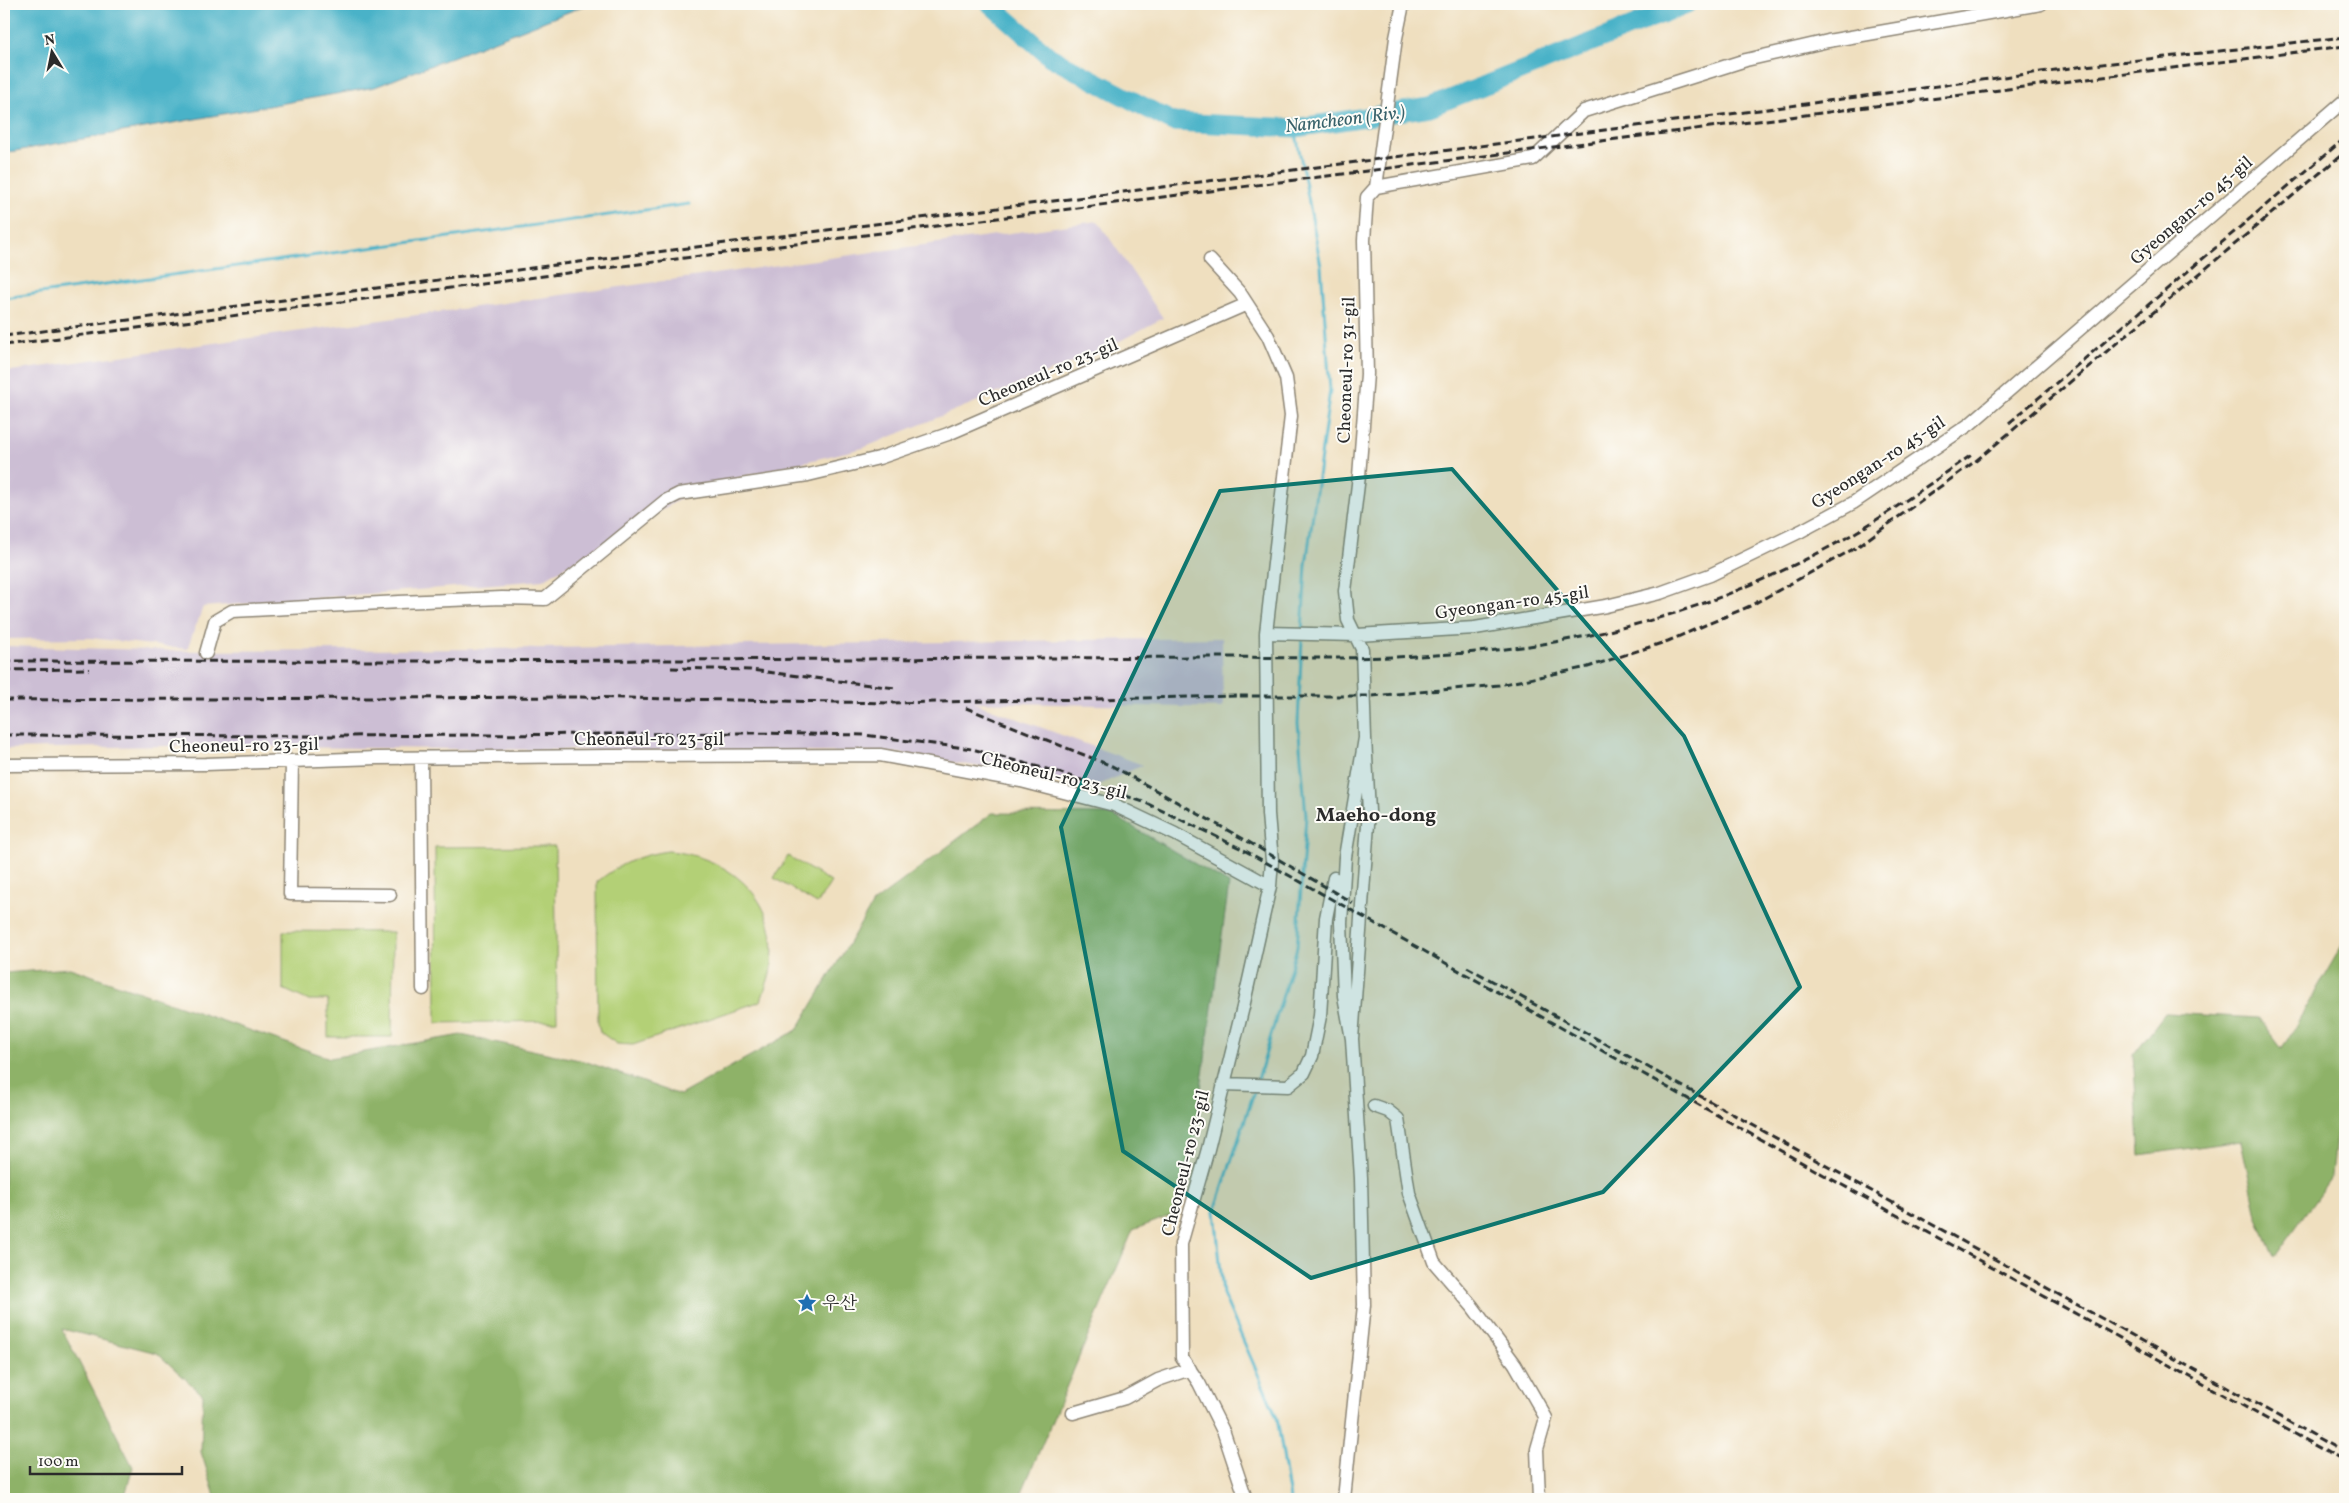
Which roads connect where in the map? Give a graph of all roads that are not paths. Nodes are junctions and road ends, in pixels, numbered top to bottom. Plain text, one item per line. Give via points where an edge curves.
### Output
1 (1403, 4) edge
2 (2041, 4) edge
3 (2345, 100) edge
4 (1376, 187) junction
5 (1210, 260) dead end
6 (1247, 304) junction
7 (1273, 633) junction
8 (1357, 635) junction
9 (206, 653) dead end
10 (1364, 738) junction
11 (421, 758) junction
12 (292, 761) junction
13 (4, 765) edge
14 (1334, 878) dead end
15 (1270, 886) junction
16 (390, 895) dead end
17 (423, 989) dead end
18 (1352, 1039) junction
19 (1229, 1085) junction
20 (1374, 1106) dead end
21 (1190, 1369) junction
22 (1073, 1413) dead end
23 (1246, 1499) edge
24 (1344, 1499) edge
25 (1539, 1499) edge

1 - 4 street, Cheoneul-ro 31-gil
2 - 4 street via 1746,60 1584,111 1533,159
3 - 8 street, Gyeongan-ro 45-gil via 1970,424 1853,503 1710,575 1660,593 1606,606 1474,628
4 - 8 street, Cheoneul-ro 31-gil via 1367,197 1364,240 1367,374 1346,591 1348,620
5 - 6 street, Cheoneul-ro 23-gil
6 - 7 street, Cheoneul-ro 23-gil via 1268,336 1286,378 1291,416
6 - 9 street, Cheoneul-ro 23-gil via 931,440 879,458 808,475 679,494 545,599 474,599 232,611 215,621
7 - 8 street, Gyeongan-ro 45-gil
7 - 15 street, Cheoneul-ro 23-gil via 1268,814 1272,861
8 - 10 street, Cheoneul-ro 31-gil via 1362,649
10 - 18 street via 1369,820
10 - 18 street via 1342,886 1343,978
11 - 12 street, Cheoneul-ro 23-gil
11 - 15 street, Cheoneul-ro 23-gil via 880,756 1022,781 1114,805
11 - 17 street
12 - 13 street, Cheoneul-ro 23-gil
12 - 16 street via 290,894
14 - 19 street via 1326,918 1320,1016 1312,1056 1304,1073 1288,1086
15 - 19 street, Cheoneul-ro 23-gil
18 - 24 street via 1361,1178 1364,1305
19 - 21 street, Cheoneul-ro 23-gil via 1181,1244 1182,1358
20 - 25 street via 1398,1119 1410,1193 1434,1262 1515,1364 1546,1418 1537,1449
21 - 22 street via 1158,1380 1124,1398
21 - 23 street, Cheoneul-ro 23-gil via 1224,1433

